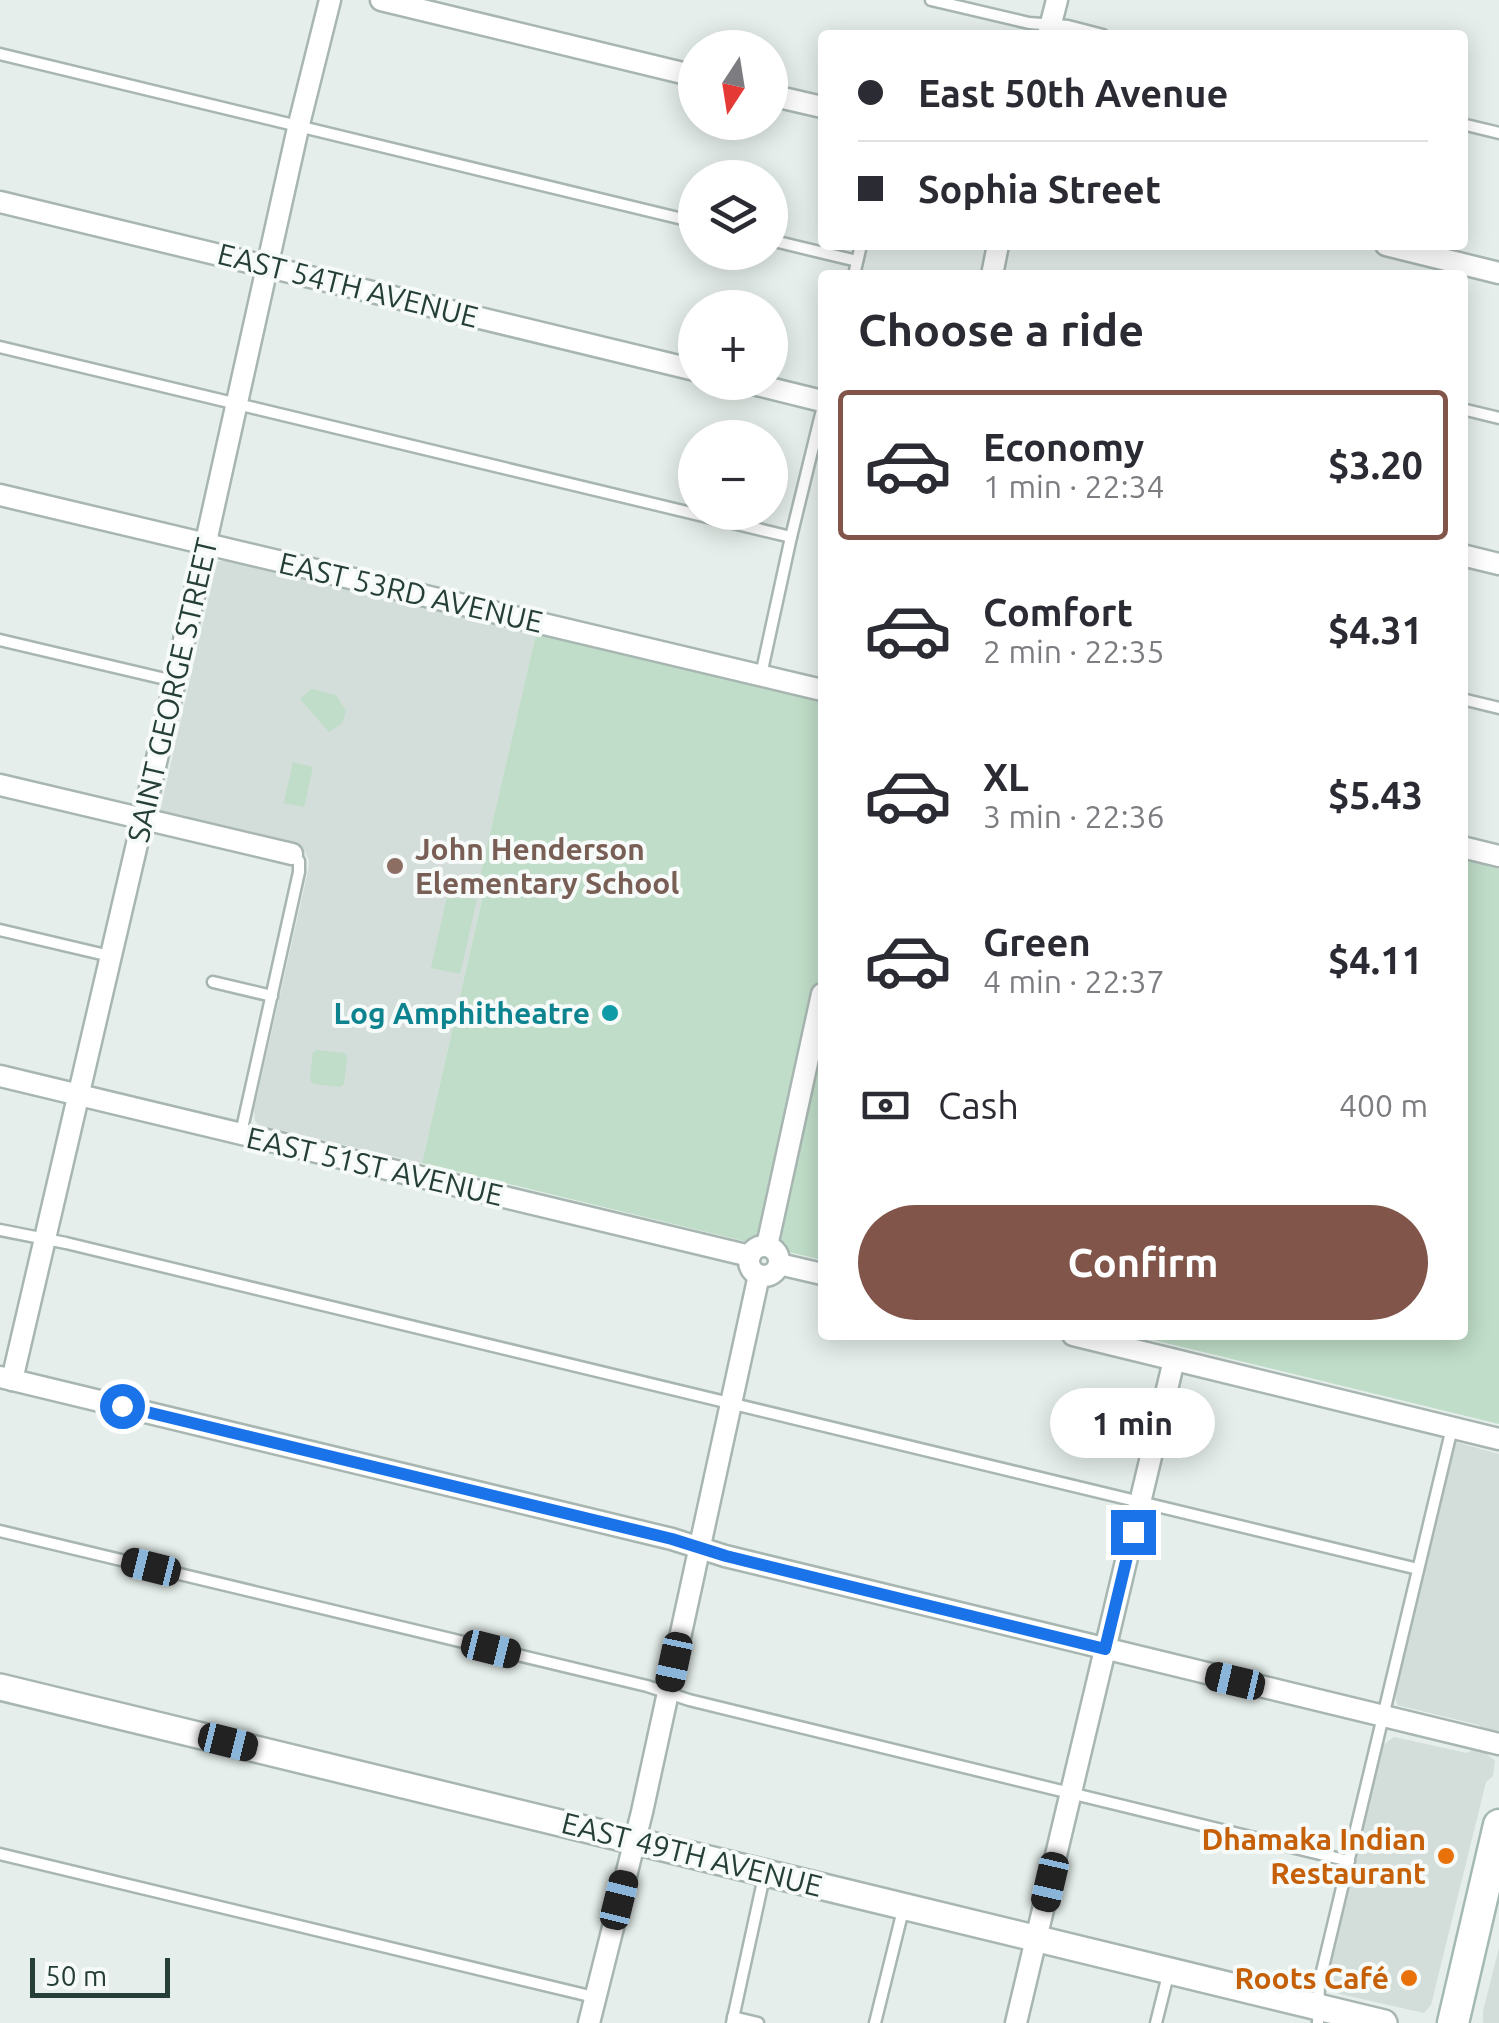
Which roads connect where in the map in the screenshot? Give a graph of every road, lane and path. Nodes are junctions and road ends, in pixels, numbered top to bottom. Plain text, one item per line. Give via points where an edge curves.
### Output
1 (330, 0) edge
2 (380, 0) edge
3 (930, 0) edge
4 (1057, 0) edge
5 (453, 8) edge
6 (1046, 30) edge
7 (1050, 30) edge
8 (1054, 30) edge
9 (1084, 30) edge
10 (0, 54) edge
11 (678, 71) edge
12 (788, 99) edge
13 (818, 107) edge
14 (1468, 125) edge
15 (298, 128) junction
16 (1499, 133) edge
17 (0, 202) edge
18 (678, 218) edge
19 (788, 245) edge
20 (860, 250) edge
21 (1398, 250) edge
22 (857, 262) junction
23 (268, 266) junction
24 (1435, 266) edge
25 (855, 270) edge
26 (1499, 273) edge
27 (0, 348) edge
28 (678, 366) edge
29 (788, 393) edge
30 (818, 401) edge
31 (237, 404) junction
32 (1468, 410) edge
33 (1499, 418) edge
34 (818, 426) edge
35 (0, 494) edge
36 (790, 537) junction
37 (206, 544) junction
38 (1468, 556) edge
39 (1499, 564) edge
40 (0, 640) edge
41 (761, 676) junction
42 (175, 681) junction
43 (818, 689) edge
44 (1468, 701) edge
45 (1499, 708) edge
46 (0, 785) edge
47 (142, 819) junction
48 (1468, 848) edge
49 (292, 854) joint
50 (1499, 856) edge
51 (0, 930) edge
52 (110, 956) junction
53 (213, 982) dead end
54 (272, 996) junction
55 (818, 1012) edge
56 (0, 1076) edge
57 (78, 1096) junction
58 (241, 1134) junction
59 (0, 1230) edge
60 (44, 1238) junction
61 (764, 1260) junction
62 (818, 1273) edge
63 (1093, 1340) edge
64 (1174, 1360) junction
65 (6, 1379) edge
66 (730, 1403) junction
67 (1452, 1428) junction
68 (1499, 1439) edge
69 (1140, 1503) junction
70 (0, 1530) edge
71 (699, 1547) junction
72 (1418, 1569) junction
73 (1105, 1649) junction
74 (0, 1687) edge
75 (667, 1693) junction
76 (1383, 1716) junction
77 (1499, 1744) edge
78 (1071, 1794) junction
79 (1499, 1826) edge
80 (635, 1840) junction
81 (0, 1854) edge
82 (1349, 1861) junction
83 (766, 1871) junction
84 (904, 1905) junction
85 (1037, 1937) junction
86 (1170, 1970) junction
87 (594, 1998) junction
88 (1318, 2014) edge
89 (732, 2020) edge
90 (588, 2023) edge
91 (758, 2023) edge
92 (875, 2023) edge
93 (1016, 2023) edge
94 (1156, 2023) edge
95 (1384, 2023) edge
96 (1453, 2023) edge

1 - 15 street, SAINT GEORGE STREET
2 - 5 street
3 - 6 lane
4 - 7 street
5 - 11 street
8 - 9 lane
10 - 15 lane
12 - 13 street
14 - 16 lane
15 - 18 lane
15 - 23 street, SAINT GEORGE STREET
17 - 23 street, EAST 54TH AVENUE
19 - 22 lane
20 - 22 lane
21 - 24 street
22 - 25 lane
23 - 28 street, EAST 54TH AVENUE
23 - 31 street, SAINT GEORGE STREET
24 - 26 street
27 - 31 lane
29 - 30 street
31 - 36 lane
31 - 37 street, SAINT GEORGE STREET
32 - 33 lane
34 - 36 lane
35 - 37 street, EAST 53RD AVENUE
36 - 41 lane
37 - 41 street, EAST 53RD AVENUE
37 - 42 street, SAINT GEORGE STREET
38 - 39 street
40 - 42 lane
41 - 43 street, EAST 53RD AVENUE
42 - 47 street, SAINT GEORGE STREET
44 - 45 lane
46 - 47 street
47 - 49 street
47 - 52 street, SAINT GEORGE STREET
48 - 50 street
49 - 54 lane via 299,872
51 - 52 lane
52 - 57 street, SAINT GEORGE STREET
53 - 54 lane
54 - 58 lane
55 - 61 street
56 - 57 street, EAST 51ST AVENUE
57 - 58 street, EAST 51ST AVENUE
57 - 60 street, SAINT GEORGE STREET
58 - 61 street, EAST 51ST AVENUE
59 - 60 lane
60 - 65 street, SAINT GEORGE STREET
60 - 66 lane
61 - 62 street, EAST 51ST AVENUE
61 - 66 street
63 - 64 street
64 - 67 street
64 - 69 street
65 - 71 street
66 - 69 lane
66 - 71 street
67 - 68 street
67 - 72 lane
69 - 72 lane
69 - 73 street
70 - 75 lane
71 - 73 street
71 - 75 street
72 - 76 lane
73 - 76 street
73 - 78 street
74 - 80 street, EAST 49TH AVENUE
75 - 78 lane
75 - 80 street
76 - 77 street
76 - 82 lane
78 - 82 lane
78 - 85 street
79 - 96 main road
80 - 83 street, EAST 49TH AVENUE
80 - 87 street
81 - 87 lane
82 - 88 lane
83 - 84 street, EAST 49TH AVENUE
83 - 89 lane
84 - 85 street, EAST 49TH AVENUE
84 - 92 lane
85 - 86 street, EAST 49TH AVENUE
85 - 93 street
86 - 88 street, EAST 49TH AVENUE
86 - 94 lane
87 - 90 street
88 - 95 street, EAST 49TH AVENUE
89 - 91 lane

